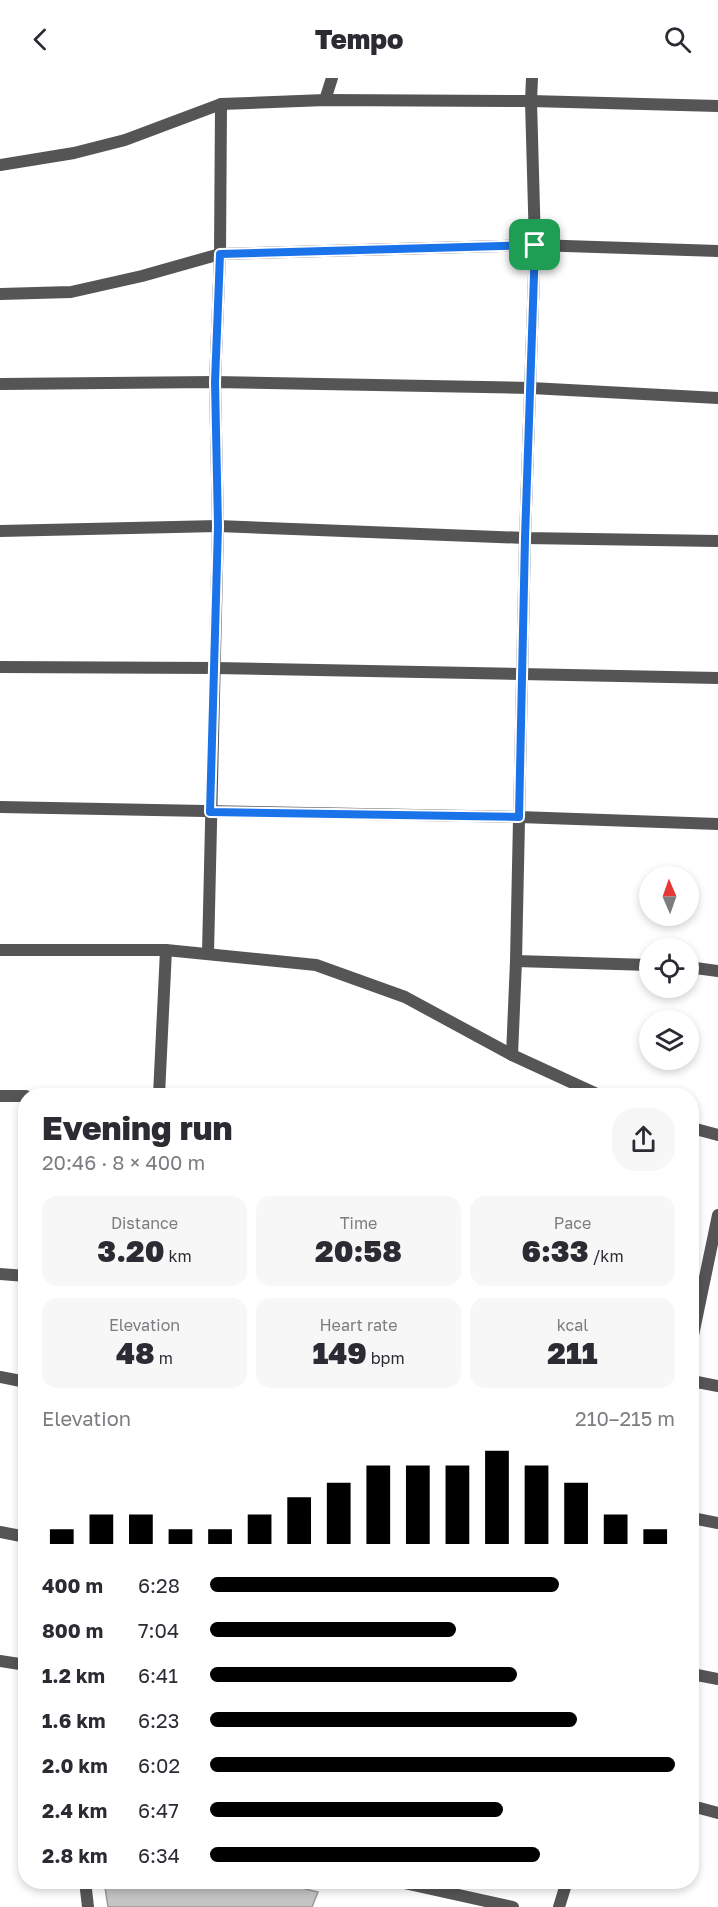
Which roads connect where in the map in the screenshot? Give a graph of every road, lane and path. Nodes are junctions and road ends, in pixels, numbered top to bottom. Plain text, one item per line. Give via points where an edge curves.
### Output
1 (332, 78) edge
2 (532, 78) edge
3 (325, 100) junction
4 (531, 101) junction
5 (221, 104) junction
6 (718, 106) edge
7 (0, 165) edge
8 (535, 245) junction
9 (718, 252) edge
10 (220, 254) junction
11 (0, 294) edge
12 (215, 382) junction
13 (0, 384) edge
14 (531, 388) junction
15 (718, 398) edge
16 (218, 526) junction
17 (0, 531) edge
18 (525, 538) junction
19 (718, 541) edge
20 (0, 667) edge
21 (215, 668) junction
22 (522, 675) junction
23 (718, 678) edge
24 (0, 807) edge
25 (210, 812) junction
26 (519, 817) junction
27 (718, 824) edge
28 (0, 950) edge
29 (166, 950) junction
30 (208, 953) junction
31 (516, 961) junction
32 (639, 965) edge
33 (699, 968) edge
34 (718, 971) edge
35 (512, 1055) junction
36 (159, 1088) edge
37 (584, 1088) edge
38 (0, 1096) edge
39 (18, 1096) edge
40 (699, 1130) edge
41 (718, 1135) edge
42 (718, 1215) edge
43 (0, 1274) edge
44 (18, 1275) edge
45 (699, 1306) edge
46 (0, 1377) edge
47 (18, 1380) edge
48 (699, 1382) edge
49 (718, 1386) edge
50 (699, 1519) edge
51 (718, 1523) edge
52 (0, 1532) edge
53 (18, 1535) edge
54 (0, 1661) edge
55 (18, 1664) edge
56 (699, 1675) edge
57 (718, 1679) edge
58 (699, 1808) edge
59 (718, 1813) edge
60 (86, 1889) edge
61 (431, 1889) edge
62 (565, 1889) edge
63 (88, 1907) edge
64 (513, 1907) edge
65 (559, 1907) edge

1 - 3 street
2 - 4 street
3 - 4 street
3 - 5 street
4 - 6 street
4 - 8 street
5 - 7 street via 125,141
5 - 10 street
8 - 9 street
8 - 10 street
8 - 14 street
10 - 11 street via 71,292
10 - 12 street
12 - 13 street
12 - 14 street
12 - 16 street
14 - 15 street
14 - 18 street
16 - 17 street
16 - 18 street
16 - 21 street
18 - 19 street
18 - 22 street
20 - 21 street
21 - 22 street
21 - 25 street
22 - 23 street
22 - 26 street
24 - 25 street
25 - 26 street
25 - 30 street
26 - 27 street
26 - 31 street
28 - 29 street
29 - 30 street
29 - 36 street
30 - 35 street via 316,965 405,997
31 - 32 street
31 - 35 street
33 - 34 street
35 - 37 street
38 - 39 street
40 - 41 street
42 - 45 street
43 - 44 street
46 - 47 street
48 - 49 street
50 - 51 street
52 - 53 street
54 - 55 street
56 - 57 street
58 - 59 street
60 - 63 street
61 - 64 street
62 - 65 street

